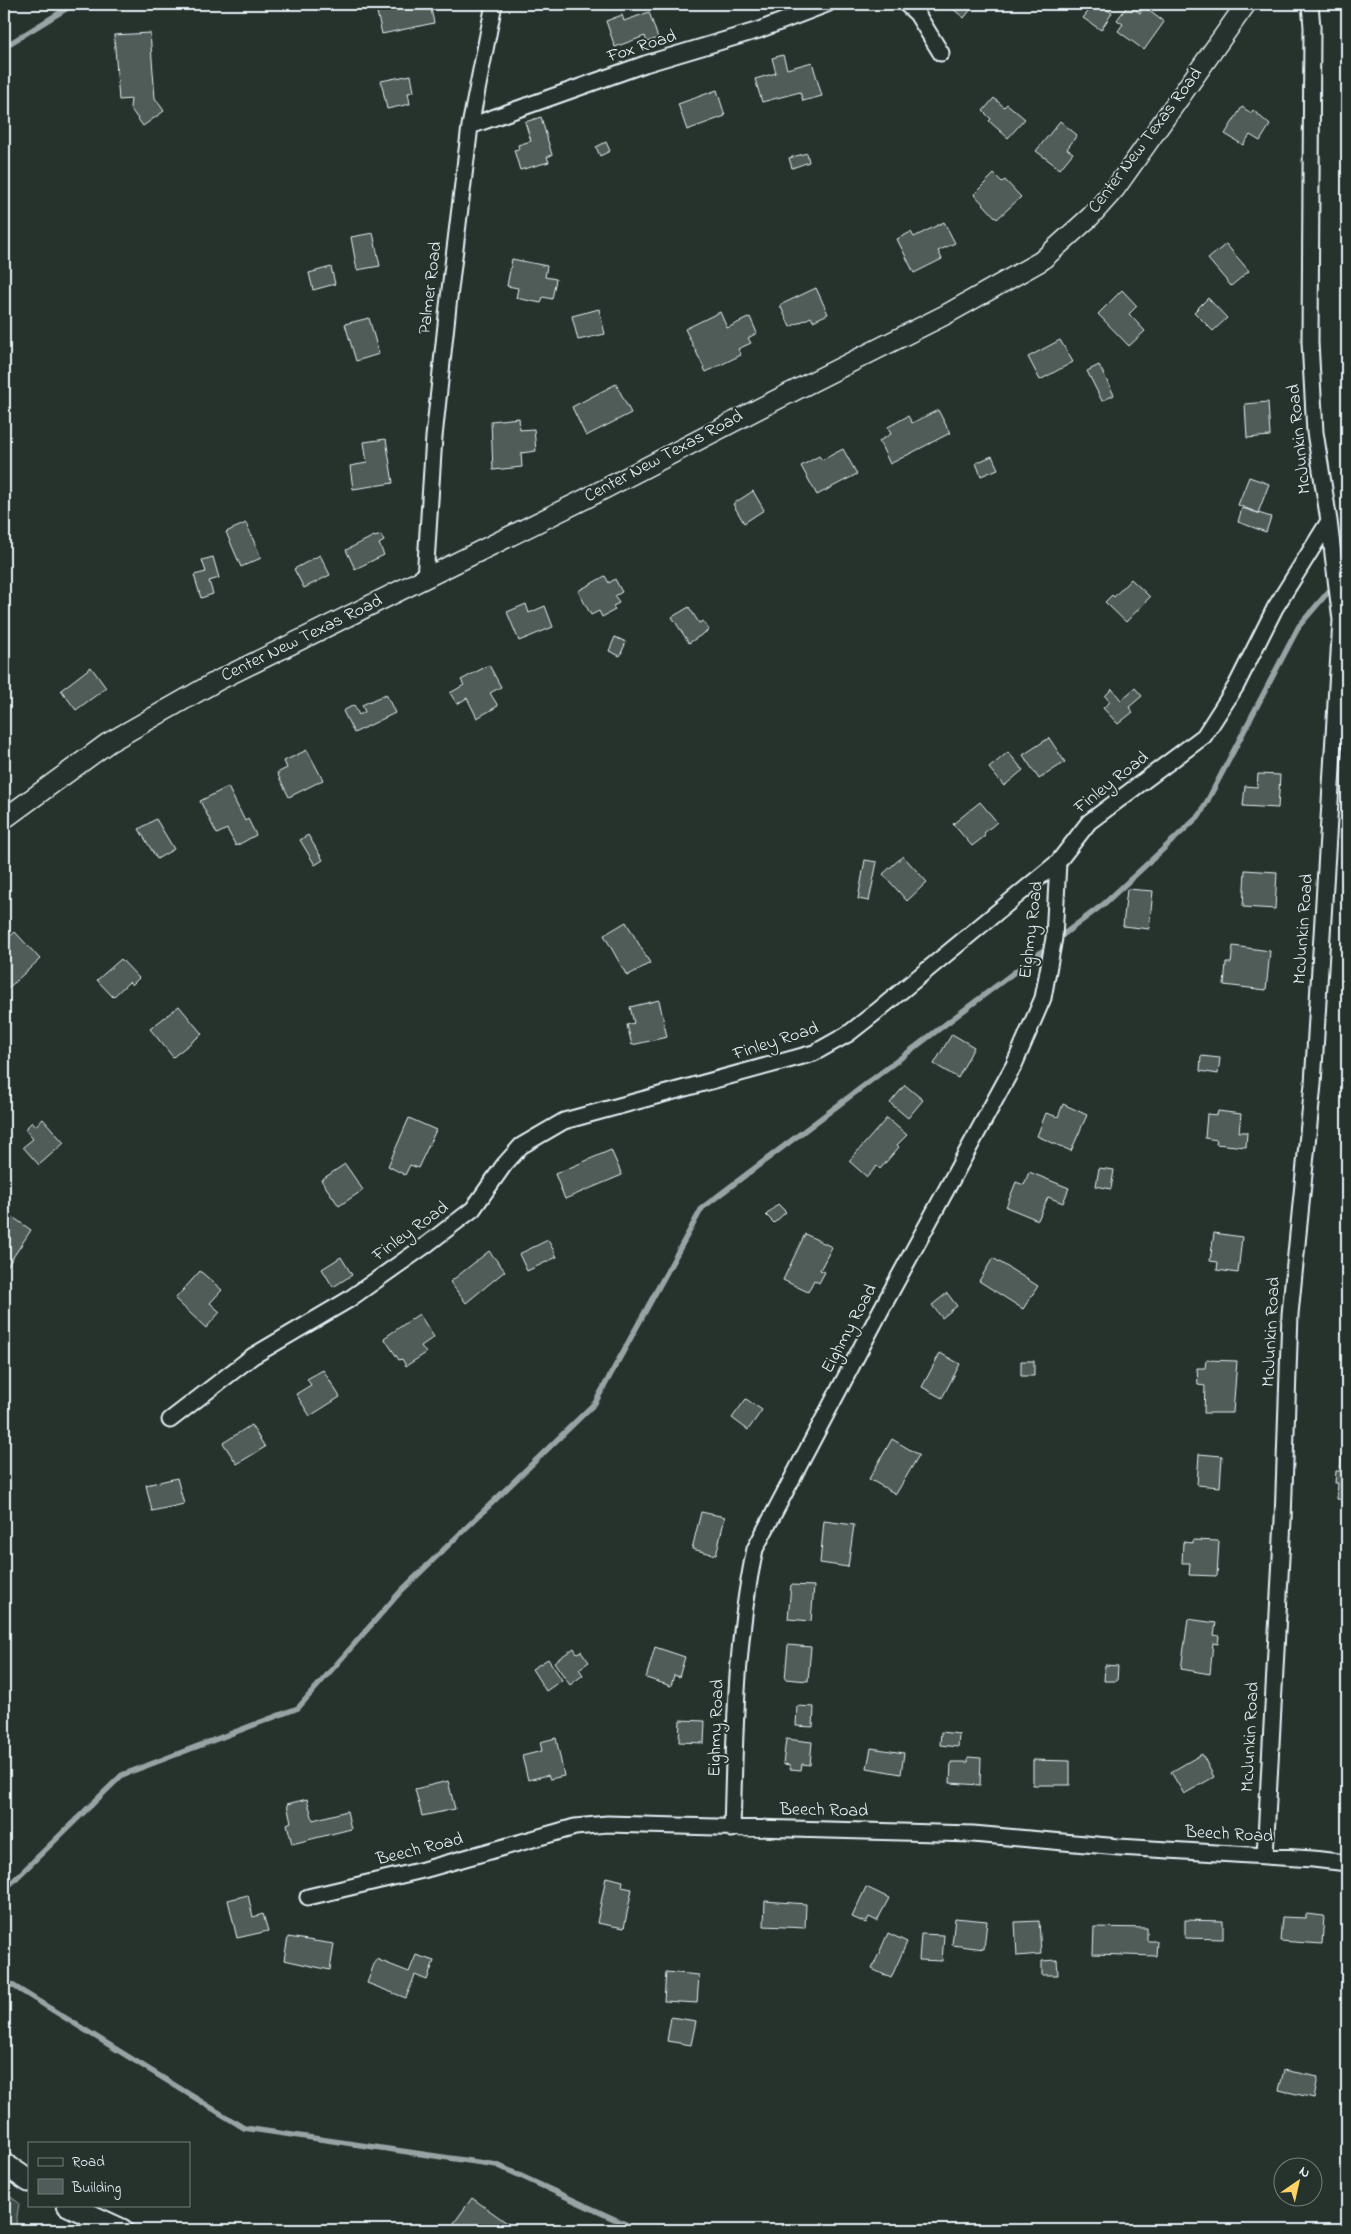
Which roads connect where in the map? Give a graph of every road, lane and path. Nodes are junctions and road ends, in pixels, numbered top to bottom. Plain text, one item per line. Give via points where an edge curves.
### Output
1 (494, 4) edge
2 (827, 4) edge
3 (906, 4) edge
4 (1246, 4) edge
5 (1310, 4) edge
6 (941, 53) dead end
7 (470, 126) junction
8 (1329, 521) junction
9 (425, 579) junction
10 (4, 819) edge
11 (1058, 862) junction
12 (170, 1420) dead end
13 (732, 1829) junction
14 (1265, 1856) junction
15 (1347, 1863) edge
16 (308, 1897) dead end
17 (4, 2164) edge
18 (28, 2180) edge
19 (70, 2206) edge
20 (122, 2230) edge

1 - 7 street, Palmer Road
2 - 7 street, Fox Road
3 - 6 street via 917,14
4 - 9 street, Center New Texas Road via 1114,189 1090,217 1041,261 945,315
5 - 8 street, McJunkin Road via 1310,342 1315,432
7 - 9 street, Palmer Road via 434,437
8 - 11 street, Finley Road via 1275,608 1236,686 1204,736 1089,822
8 - 14 street, McJunkin Road via 1340,620 1314,1074 1290,1314
9 - 10 street, Center New Texas Road via 217,681 108,743
11 - 12 street, Finley Road via 848,1034 814,1053 564,1121 521,1146 473,1209 348,1300 252,1356
11 - 13 street, Eighmy Road via 1054,938 1042,998 1014,1065 755,1549 738,1657
13 - 14 street, Beech Road via 973,1834
13 - 16 street, Beech Road via 607,1824 575,1827 423,1870
14 - 15 street, Beech Road
17 - 18 main road
19 - 20 main road

